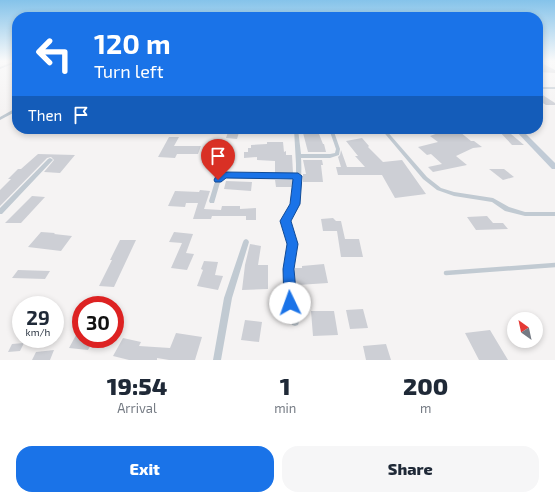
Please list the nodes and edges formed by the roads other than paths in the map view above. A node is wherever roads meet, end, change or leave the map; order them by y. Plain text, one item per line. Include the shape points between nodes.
1 (543, 88) edge
2 (555, 88) edge
3 (12, 112) edge
4 (0, 119) edge
5 (297, 134) edge
6 (333, 134) edge
7 (387, 134) edge
8 (522, 134) edge
9 (299, 156) junction
10 (50, 160) dead end
11 (555, 167) edge
12 (298, 176) junction
13 (212, 201) dead end
14 (0, 212) edge
15 (555, 214) edge
16 (246, 242) dead end
17 (555, 265) edge
18 (446, 273) dead end
19 (295, 322) dead end
20 (218, 360) edge

1 - 2 street
3 - 4 street
5 - 9 street
6 - 9 street via 338,149 337,154
7 - 15 street via 425,178 439,189 493,200 507,209 525,214
8 - 11 street
9 - 12 street
10 - 14 street
12 - 13 street via 222,176 219,178
12 - 19 street via 295,204 285,221 292,244 288,269 290,303
16 - 20 street via 228,298
17 - 18 lane

